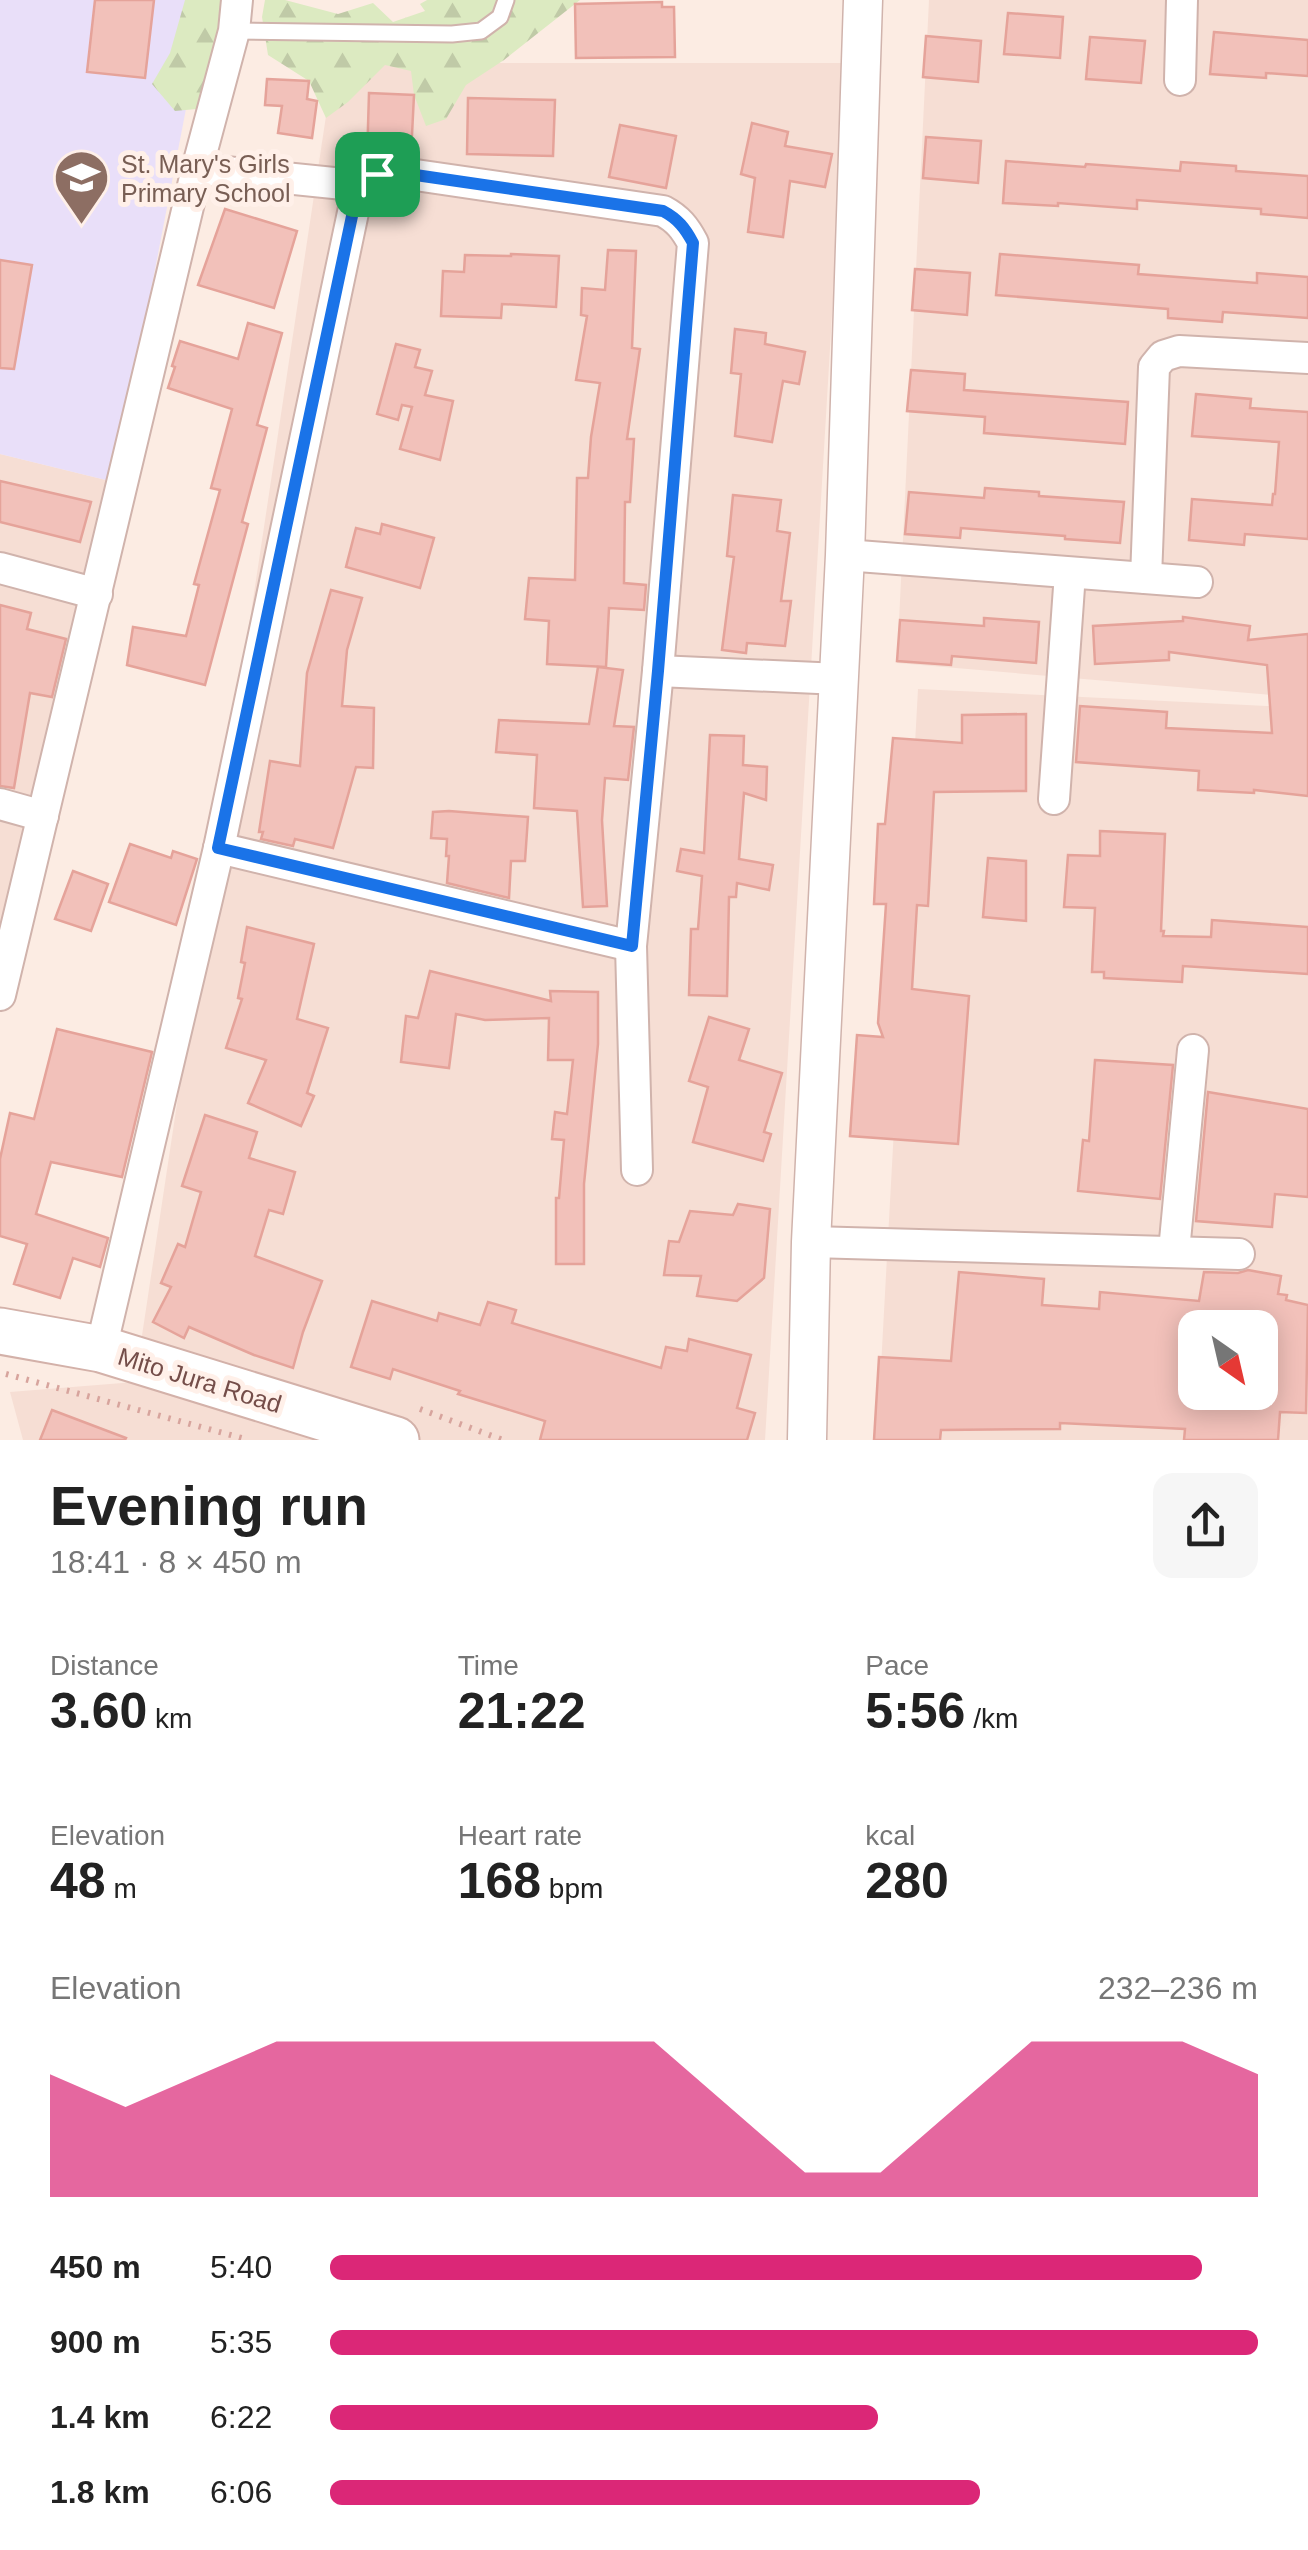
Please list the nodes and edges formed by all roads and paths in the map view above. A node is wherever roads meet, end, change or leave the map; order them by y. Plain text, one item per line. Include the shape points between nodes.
1 (237, 0) edge
2 (506, 0) edge
3 (864, 0) edge
4 (1182, 0) edge
5 (234, 31) junction
6 (1180, 80) dead end
7 (197, 169) junction
8 (363, 186) junction
9 (1308, 358) edge
10 (845, 555) junction
11 (0, 568) edge
12 (1070, 573) junction
13 (1146, 578) junction
14 (1196, 582) dead end
15 (97, 594) junction
16 (658, 671) junction
17 (840, 680) junction
18 (1054, 799) dead end
19 (0, 804) edge
20 (44, 816) junction
21 (218, 848) junction
22 (632, 946) junction
23 (0, 995) edge
24 (1193, 1050) dead end
25 (637, 1170) dead end
26 (811, 1242) junction
27 (1174, 1251) junction
28 (1239, 1254) dead end
29 (0, 1331) edge
30 (101, 1350) junction
31 (0, 1372) edge
32 (249, 1440) edge
33 (396, 1440) edge
34 (807, 1440) edge

1 - 5 street
2 - 5 lane via 500,18 480,31
3 - 10 street
4 - 6 street
5 - 7 street
7 - 8 street
7 - 15 street
8 - 16 street via 377,174 395,172 663,211 684,227 693,243
8 - 21 street
9 - 13 street via 1179,351 1154,367
10 - 12 street
10 - 17 street
11 - 15 street
12 - 13 street
12 - 18 street
13 - 14 street
15 - 20 street
16 - 17 street
16 - 22 street
17 - 26 street
19 - 20 street
20 - 23 street
21 - 22 street
21 - 30 street
22 - 25 street
24 - 27 street
26 - 27 street
26 - 34 street
27 - 28 street
29 - 30 main road, Mito Jura Road
30 - 33 main road, Mito Jura Road
31 - 32 path

